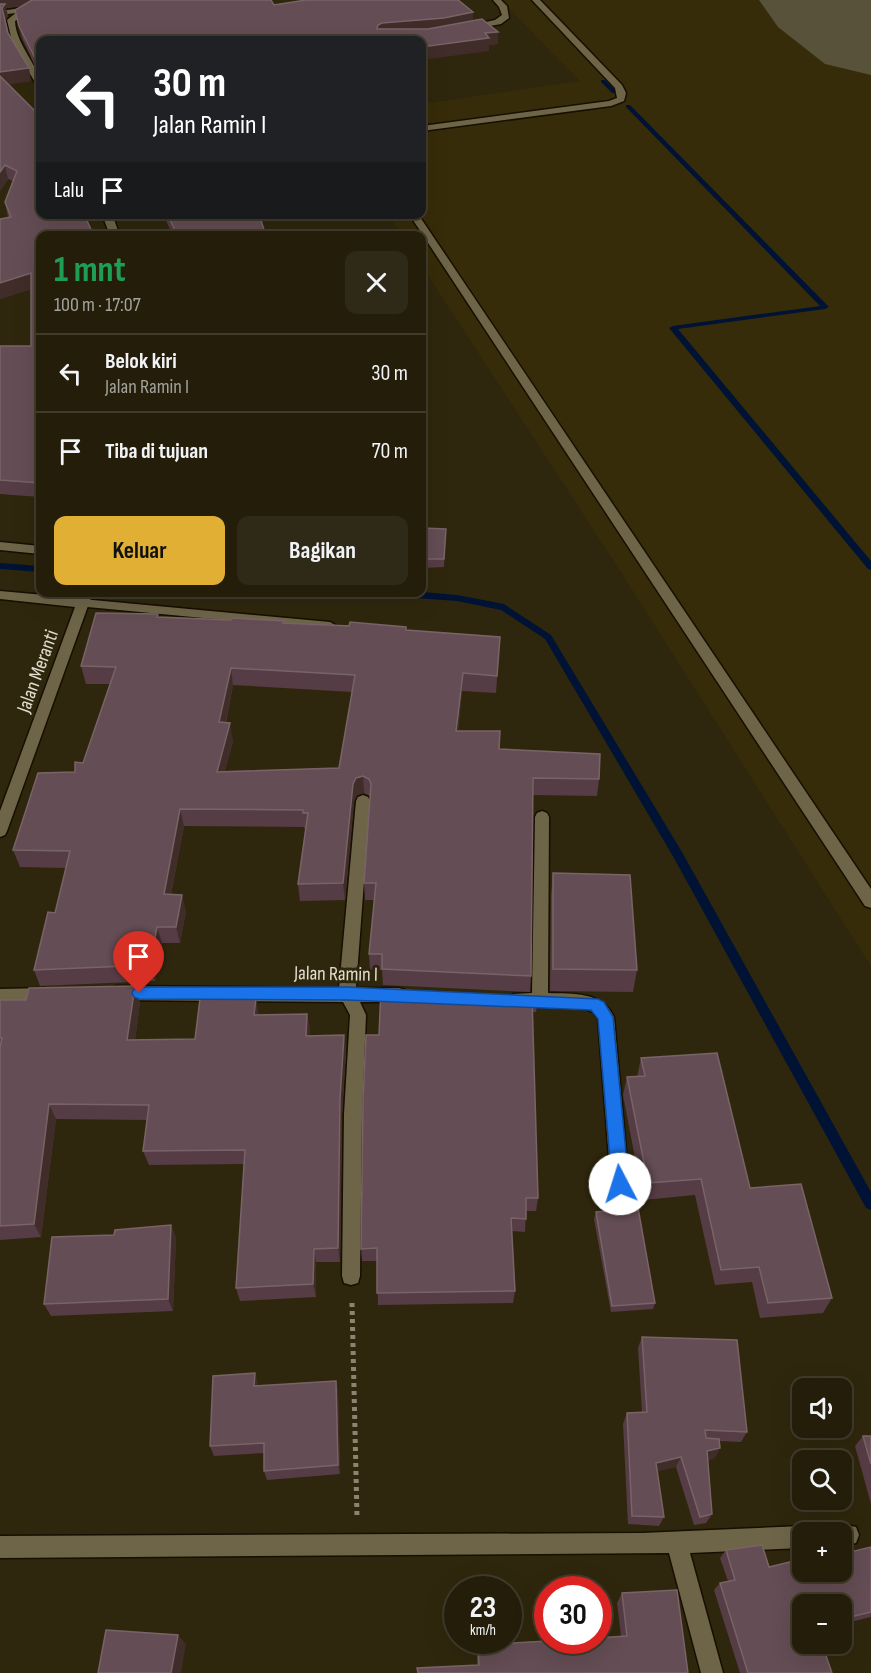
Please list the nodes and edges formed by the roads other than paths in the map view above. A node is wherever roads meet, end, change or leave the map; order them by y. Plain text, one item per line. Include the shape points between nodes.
1 (49, 0) edge
2 (497, 0) edge
3 (536, 0) edge
4 (62, 3) edge
5 (39, 7) junction
6 (29, 9) junction
7 (0, 13) edge
8 (459, 30) edge
9 (36, 76) edge
10 (426, 128) edge
11 (426, 234) edge
12 (0, 546) edge
13 (36, 550) edge
14 (0, 595) edge
15 (36, 596) edge
16 (56, 597) edge
17 (84, 598) edge
18 (341, 627) edge
19 (363, 801) dead end
20 (542, 817) dead end
21 (0, 831) edge
22 (871, 902) edge
23 (105, 993) edge
24 (347, 993) junction
25 (58, 995) edge
26 (0, 996) edge
27 (415, 996) edge
28 (506, 999) edge
29 (540, 1000) junction
30 (620, 1184) dead end
31 (351, 1276) road end
32 (792, 1537) edge
33 (677, 1543) junction
34 (0, 1547) edge
35 (712, 1673) edge

1 - 5 street
2 - 8 street via 506,12 502,19
3 - 10 street via 619,87 621,99
4 - 5 street
5 - 6 street
6 - 7 street
6 - 9 street via 16,14 10,27
11 - 22 street
12 - 13 street
14 - 15 street
16 - 17 street
17 - 18 street
17 - 21 street, Jalan Meranti
19 - 24 street
20 - 29 street
23 - 24 street, Jalan Ramin I
24 - 27 street, Jalan Ramin I
24 - 31 street via 358,1015
25 - 26 street
28 - 29 street
29 - 30 street via 593,1004 606,1017
32 - 33 street
33 - 34 street
33 - 35 street

